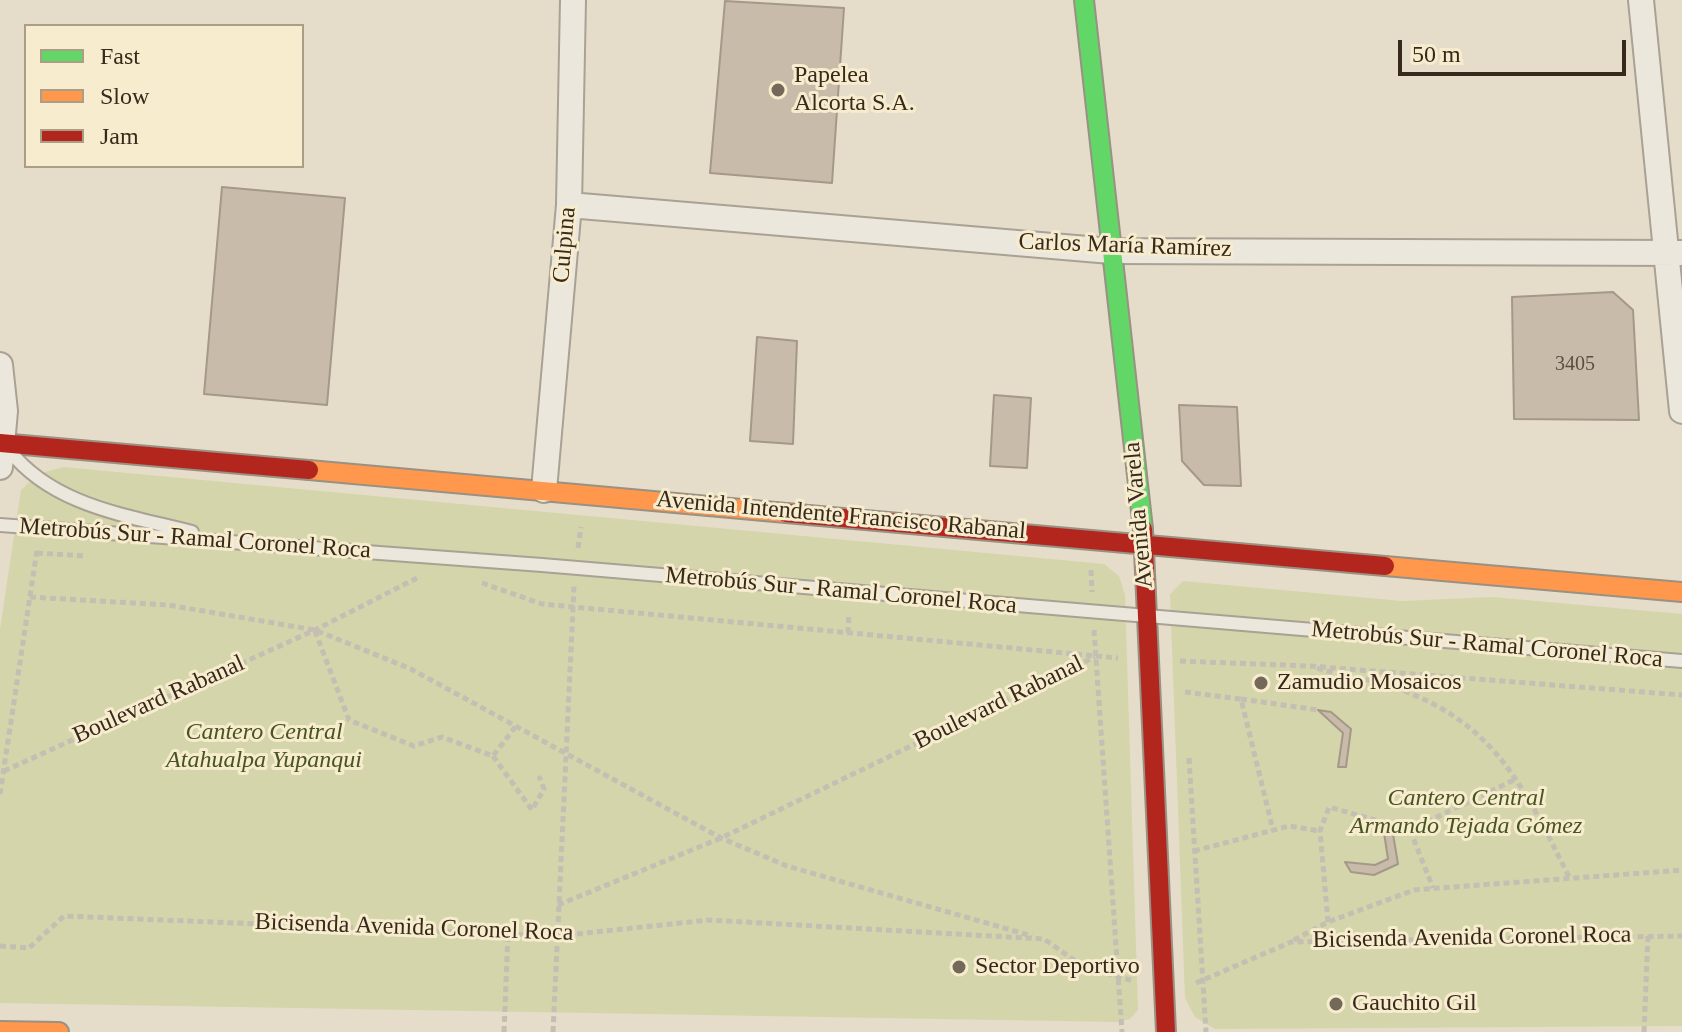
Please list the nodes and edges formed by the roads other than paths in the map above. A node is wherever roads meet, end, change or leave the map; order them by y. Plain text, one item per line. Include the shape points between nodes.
1 (573, 0) edge
2 (1084, 0) edge
3 (1641, 0) edge
4 (569, 205) junction
5 (1111, 251) junction
6 (1674, 253) edge
7 (0, 365) edge
8 (1682, 411) edge
9 (2, 443) edge
10 (0, 467) edge
11 (544, 490) junction
12 (0, 525) edge
13 (222, 539) junction
14 (1144, 542) junction
15 (1682, 592) edge
16 (1148, 617) junction
17 (1682, 661) edge
18 (0, 1031) edge
19 (59, 1032) edge
20 (1166, 1032) edge

1 - 4 street, Culpina
2 - 5 main road, Avenida Varela
3 - 6 street
4 - 5 street, Carlos María Ramírez
4 - 11 street, Culpina
5 - 6 street, Carlos María Ramírez
5 - 14 main road, Avenida Varela
6 - 8 street
7 - 9 street
9 - 10 street
9 - 11 main road, Avenida Intendente Francisco Rabanal
9 - 13 lane via 27,473 83,503
11 - 14 main road, Avenida Intendente Francisco Rabanal
12 - 13 lane, Metrobús Sur - Ramal Coronel Roca
13 - 16 lane, Metrobús Sur - Ramal Coronel Roca
14 - 15 main road, Avenida Intendente Francisco Rabanal
14 - 16 main road, Avenida Varela
16 - 17 lane, Metrobús Sur - Ramal Coronel Roca
16 - 20 main road, Avenida Varela
18 - 19 main road

